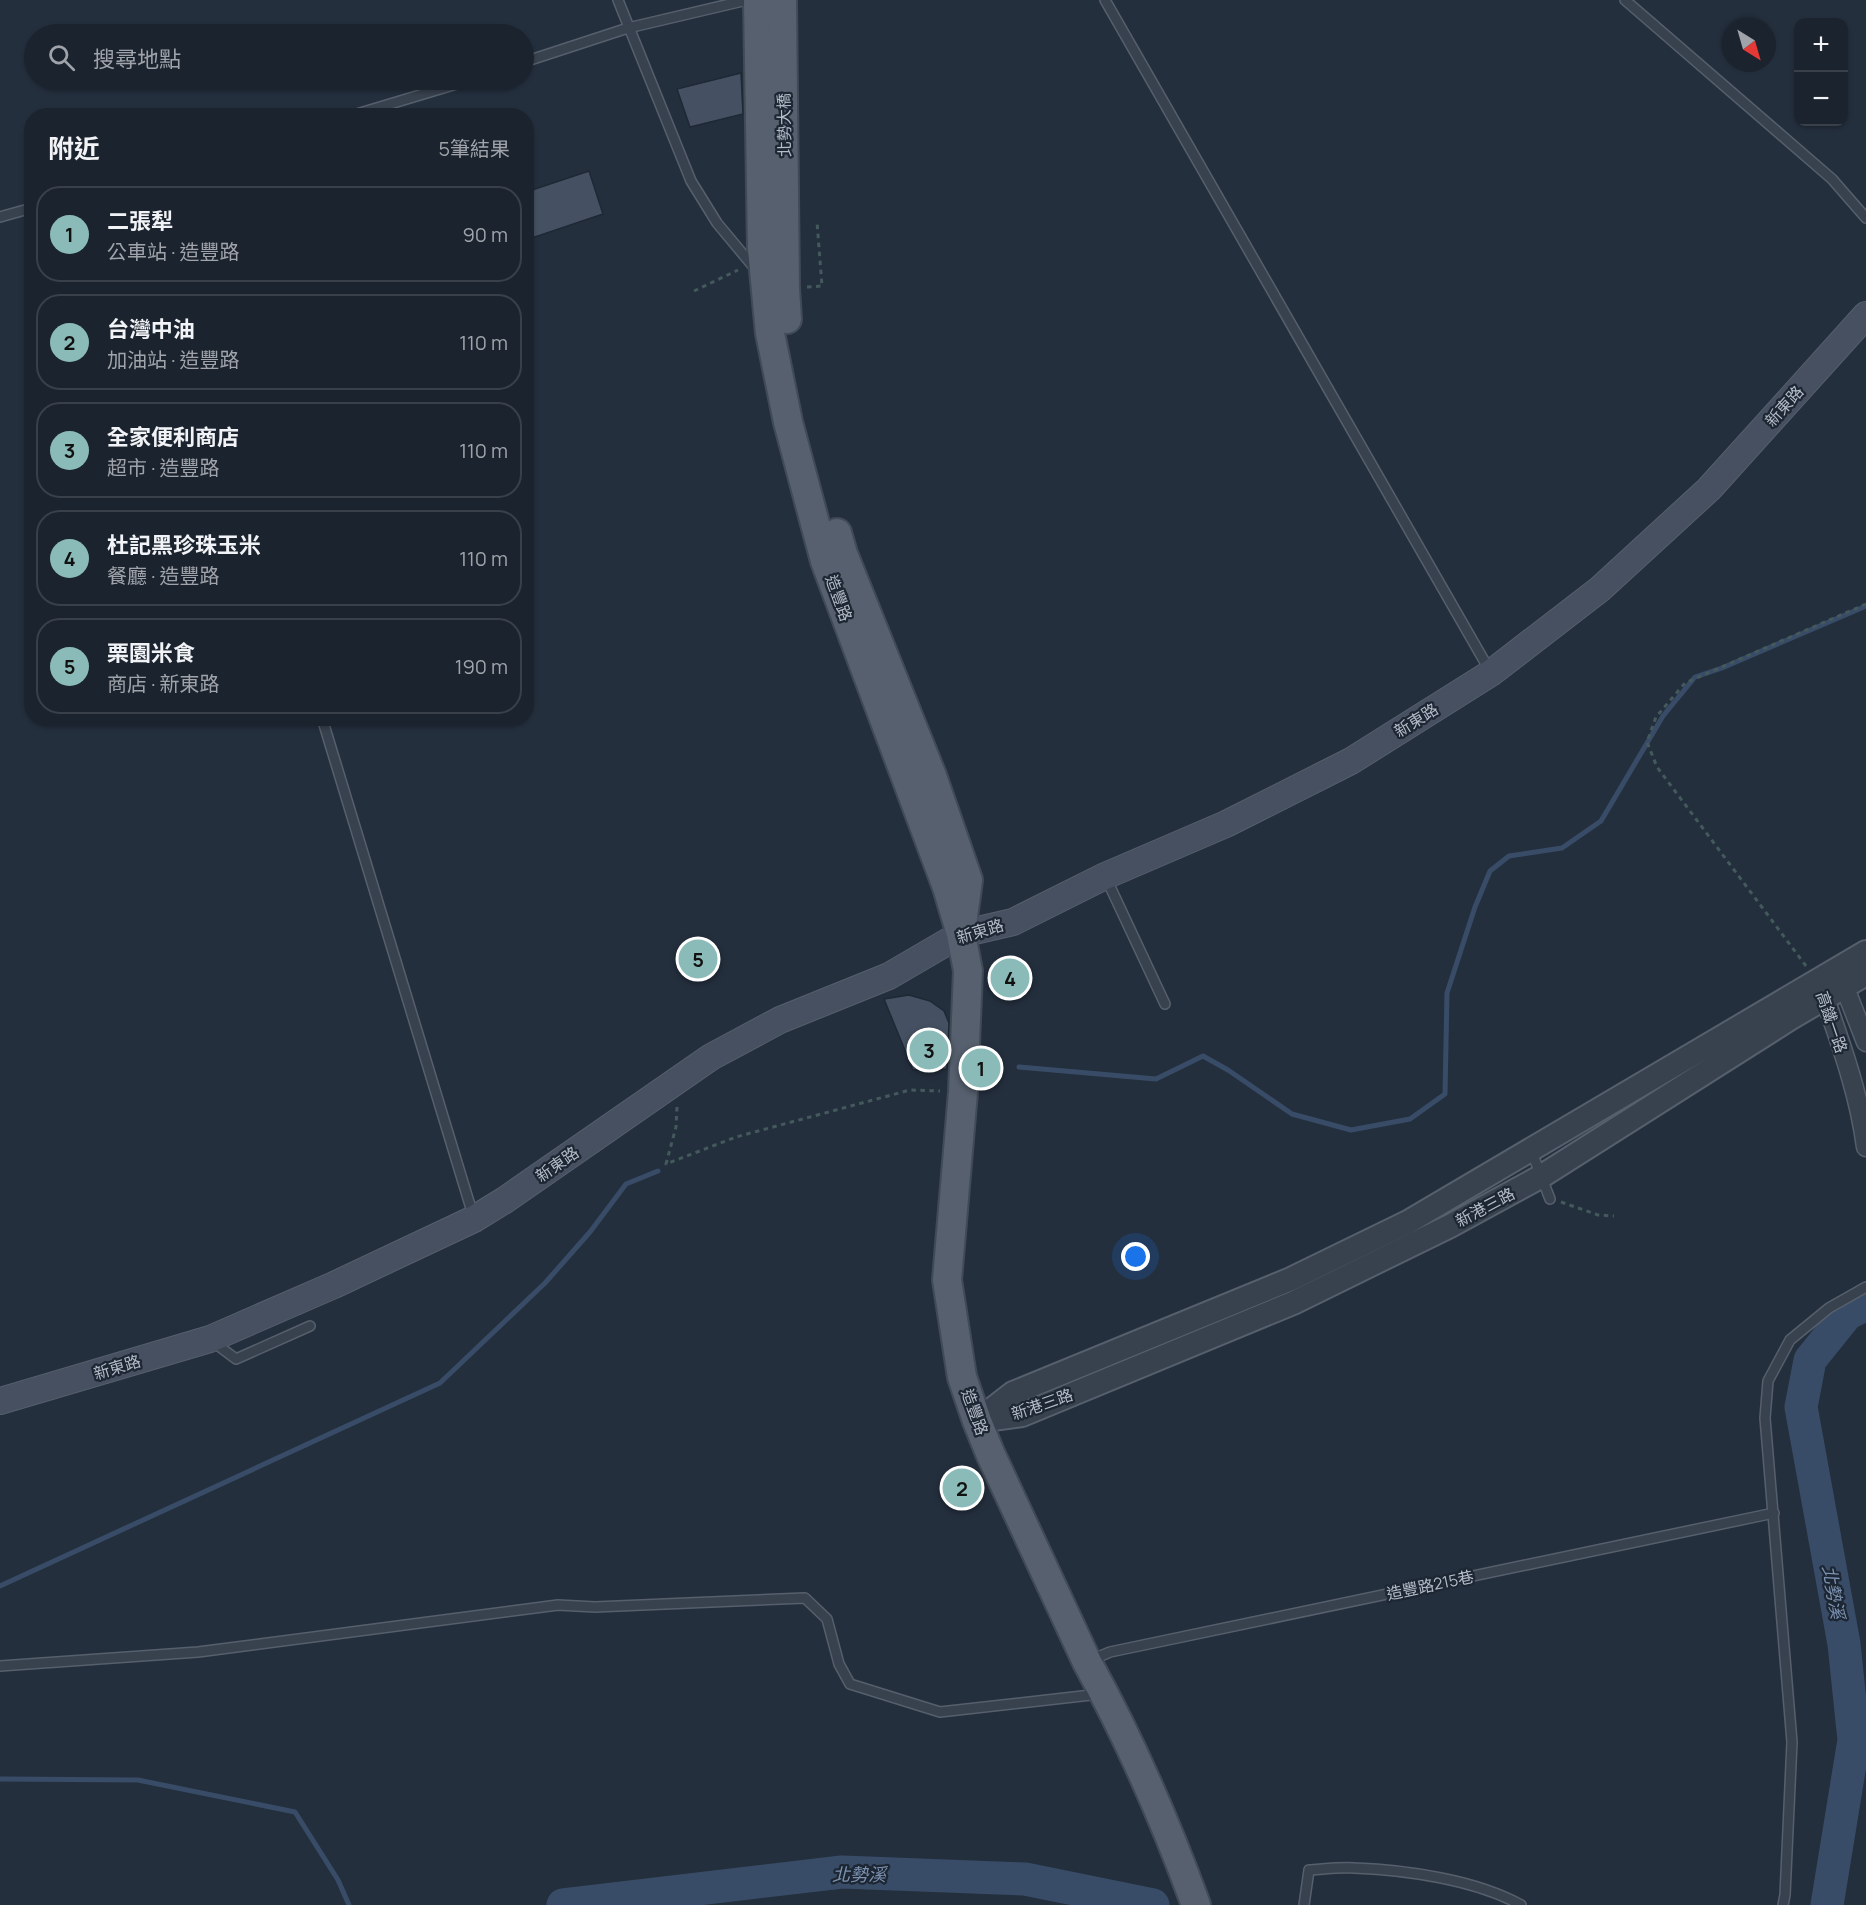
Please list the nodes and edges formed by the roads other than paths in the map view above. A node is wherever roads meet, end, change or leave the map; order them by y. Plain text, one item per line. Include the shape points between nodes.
1 (618, 0) edge
2 (747, 0) edge
3 (758, 0) edge
4 (782, 0) edge
5 (1105, 0) edge
6 (1625, 0) edge
7 (628, 28) junction
8 (534, 59) edge
9 (437, 90) edge
10 (377, 108) edge
11 (24, 210) edge
12 (0, 217) edge
13 (1866, 218) edge
14 (770, 266) junction
15 (1866, 315) edge
16 (1491, 673) junction
17 (324, 726) edge
18 (1105, 876) junction
19 (961, 934) junction
20 (1866, 952) edge
21 (1866, 974) edge
22 (1845, 988) junction
23 (1822, 990) junction
24 (1165, 1004) dead end
25 (1866, 1042) edge
26 (1866, 1147) edge
27 (1531, 1150) junction
28 (1542, 1176) junction
29 (1550, 1199) road end
30 (474, 1219) junction
31 (1864, 1288) edge
32 (309, 1326) dead end
33 (210, 1339) junction
34 (0, 1401) edge
35 (977, 1421) junction
36 (1774, 1513) junction
37 (1087, 1662) junction
38 (0, 1666) edge
39 (1105, 1694) junction
40 (1197, 1905) edge
41 (1304, 1905) edge
42 (1521, 1905) edge
43 (1782, 1905) edge

1 - 7 lane
2 - 7 lane
3 - 14 main road, 北勢大橋
4 - 14 main road, 北勢大橋
5 - 16 lane
6 - 13 lane via 1832,179
7 - 8 lane
7 - 14 lane via 691,181 717,223
9 - 10 lane
11 - 12 lane
14 - 19 main road, 造豐路 via 843,554 932,776 968,880
15 - 16 main road, 新東路 via 1709,489 1600,589
16 - 18 main road, 新東路 via 1351,761 1226,824
17 - 30 lane
18 - 19 main road, 新東路 via 1013,922
18 - 24 lane
19 - 30 main road, 新東路 via 889,976 780,1020 711,1057
19 - 35 main road, 造豐路 via 968,971 963,1092 947,1280 962,1377
20 - 23 street, 新港三路
21 - 22 street, 新港三路
22 - 23 street, 新港三路
22 - 25 street, 高鐵一路
23 - 26 street, 高鐵一路 via 1842,1046
23 - 27 street, 新港三路
23 - 28 street, 新港三路 via 1791,1018
27 - 28 lane
27 - 35 street, 新港三路 via 1408,1222 1291,1279 1014,1393
28 - 29 lane
28 - 35 street, 新港三路 via 1293,1303 1022,1415
30 - 33 main road, 新東路
31 - 36 lane via 1829,1308 1790,1340 1768,1381 1765,1418
32 - 33 lane via 236,1359
33 - 34 main road, 新東路
35 - 37 main road, 造豐路
36 - 37 lane, 造豐路215巷 via 1110,1652
36 - 43 lane via 1792,1742
37 - 39 main road, 造豐路
38 - 39 lane via 198,1652 558,1605 595,1607 805,1598 827,1619 839,1664 850,1684 940,1712
39 - 40 main road, 造豐路
41 - 42 lane via 1309,1870 1355,1868 1471,1884

